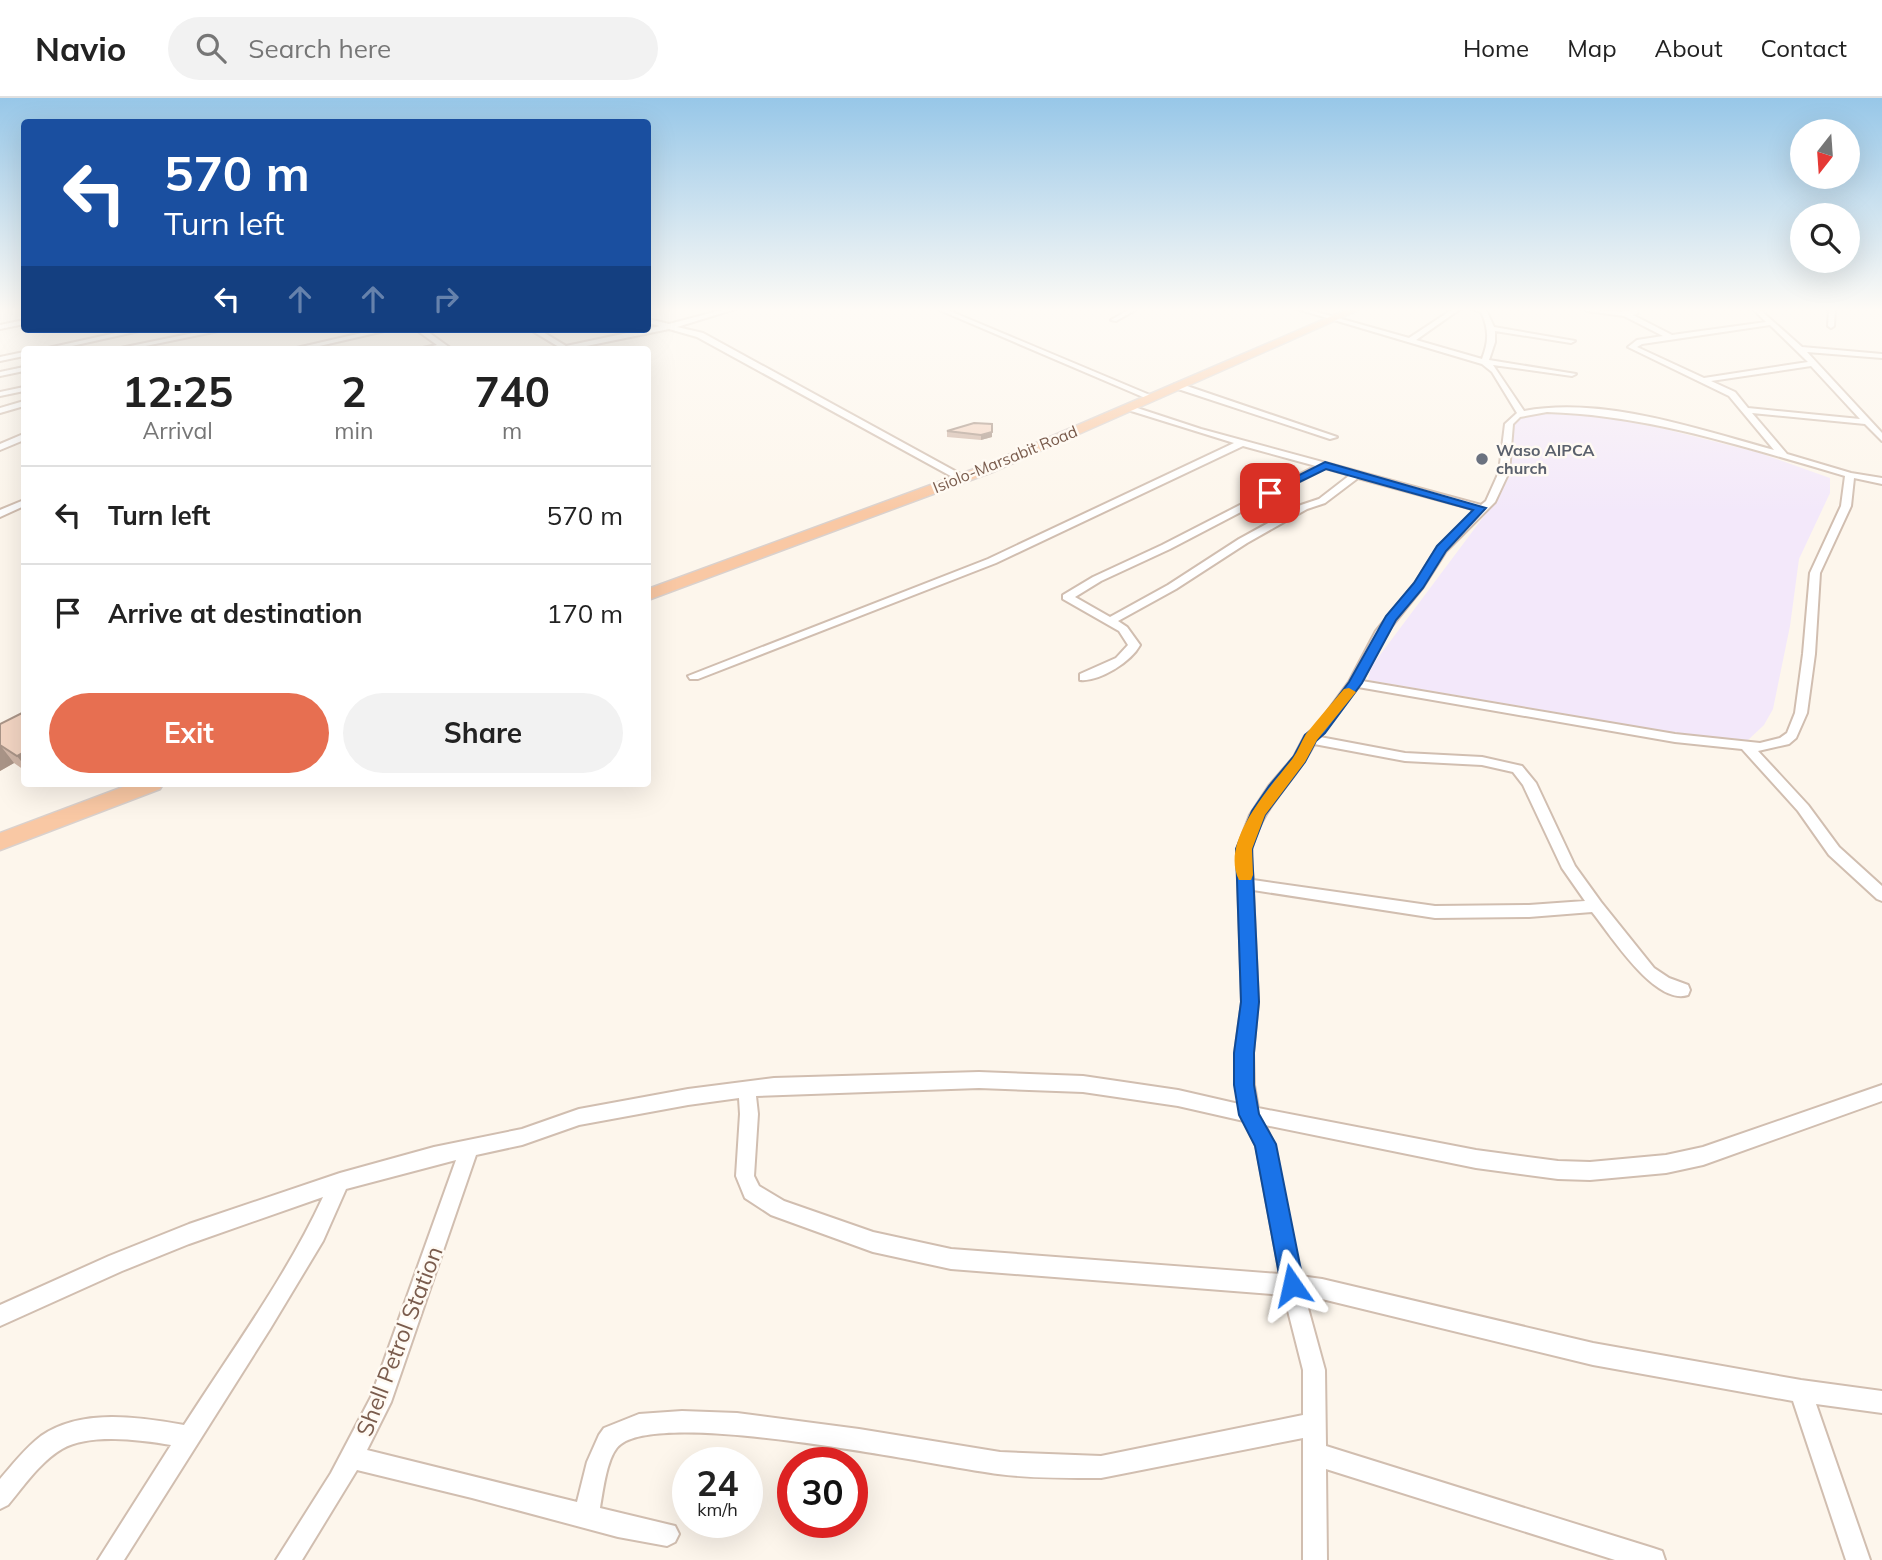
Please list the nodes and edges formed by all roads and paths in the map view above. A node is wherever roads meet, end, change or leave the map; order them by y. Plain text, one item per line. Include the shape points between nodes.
1 (777, 377) edge
2 (1103, 377) edge
3 (1198, 377) edge
4 (1499, 377) edge
5 (1697, 377) edge
6 (1721, 377) edge
7 (1826, 377) edge
8 (1703, 380) junction
9 (1178, 386) junction
10 (21, 390) edge
11 (0, 394) edge
12 (1153, 398) junction
13 (21, 404) edge
14 (1131, 408) junction
15 (1746, 410) junction
16 (0, 411) edge
17 (1521, 413) junction
18 (1867, 422) junction
19 (21, 438) edge
20 (1333, 438) dead end
21 (1882, 438) edge
22 (1242, 443) junction
23 (0, 447) edge
24 (1785, 457) junction
25 (1325, 465) junction
26 (1356, 475) junction
27 (1850, 475) junction
28 (961, 478) junction
29 (1882, 481) edge
30 (21, 504) edge
31 (1480, 508) junction
32 (0, 514) edge
33 (651, 594) edge
34 (1110, 621) junction
35 (694, 676) dead end
36 (1084, 677) dead end
37 (1355, 683) junction
38 (1310, 739) junction
39 (1747, 747) junction
40 (144, 787) edge
41 (0, 842) edge
42 (1246, 884) junction
43 (1882, 895) edge
44 (1596, 906) junction
45 (1682, 990) dead end
46 (747, 1089) junction
47 (1882, 1093) edge
48 (1250, 1115) junction
49 (469, 1149) junction
50 (340, 1182) junction
51 (1292, 1285) junction
52 (0, 1316) edge
53 (1801, 1391) junction
54 (1882, 1402) edge
55 (1316, 1423) junction
56 (191, 1437) junction
57 (1316, 1454) junction
58 (352, 1458) junction
59 (0, 1497) edge
60 (586, 1517) junction
61 (667, 1534) dead end
62 (110, 1560) edge
63 (288, 1560) edge
64 (1315, 1560) edge
65 (1653, 1560) edge
66 (1858, 1560) edge

1 - 28 street
2 - 12 street
3 - 9 highway, Isiolo-Marsabit Road
4 - 17 street
5 - 8 street
6 - 8 street
7 - 18 street
8 - 15 street via 1732,394
9 - 12 highway, Isiolo-Marsabit Road
9 - 20 street
10 - 11 street
12 - 14 highway, Isiolo-Marsabit Road
13 - 16 street
14 - 22 street
14 - 28 highway, Isiolo-Marsabit Road
15 - 18 street
15 - 24 street
17 - 24 street via 1548,410 1615,415
17 - 31 street via 1509,425 1501,480 1490,502
18 - 21 street
19 - 23 street
22 - 25 street
22 - 35 street via 992,561
24 - 27 street
25 - 26 street
25 - 34 street via 1067,597
26 - 31 street
26 - 34 street via 1322,501 1243,541
27 - 29 street
27 - 39 street via 1846,506 1815,573 1810,654 1799,723 1774,746
28 - 33 highway, Isiolo-Marsabit Road
30 - 32 street
31 - 37 street via 1441,549 1399,607
34 - 36 street via 1130,638 1134,648
37 - 38 street
37 - 39 street
38 - 42 street via 1258,815 1244,849
38 - 44 street via 1405,757 1482,761 1517,769 1529,783 1569,869
39 - 43 street via 1803,808 1833,851
40 - 41 highway
42 - 44 street via 1435,912
42 - 48 street via 1250,1002 1244,1085
44 - 45 street via 1648,972
46 - 48 street via 1029,1081 1131,1090
46 - 49 street via 579,1117
46 - 51 street via 748,1186 767,1203 831,1229 951,1259
47 - 48 street via 1703,1156 1590,1171 1476,1159
48 - 51 street via 1265,1144
49 - 50 street
49 - 58 street, Shell Petrol Station via 389,1378
50 - 52 street via 189,1234
50 - 56 street via 316,1234
51 - 53 street via 1346,1293 1593,1354
51 - 55 street via 1314,1370
53 - 54 street
53 - 66 street
55 - 57 street
55 - 60 street via 1101,1467 1001,1463 800,1429 700,1423 644,1426 610,1438
56 - 59 street via 114,1430 61,1437
56 - 62 street
57 - 64 street
57 - 65 street
58 - 60 street
58 - 63 street, Shell Petrol Station
60 - 61 street

